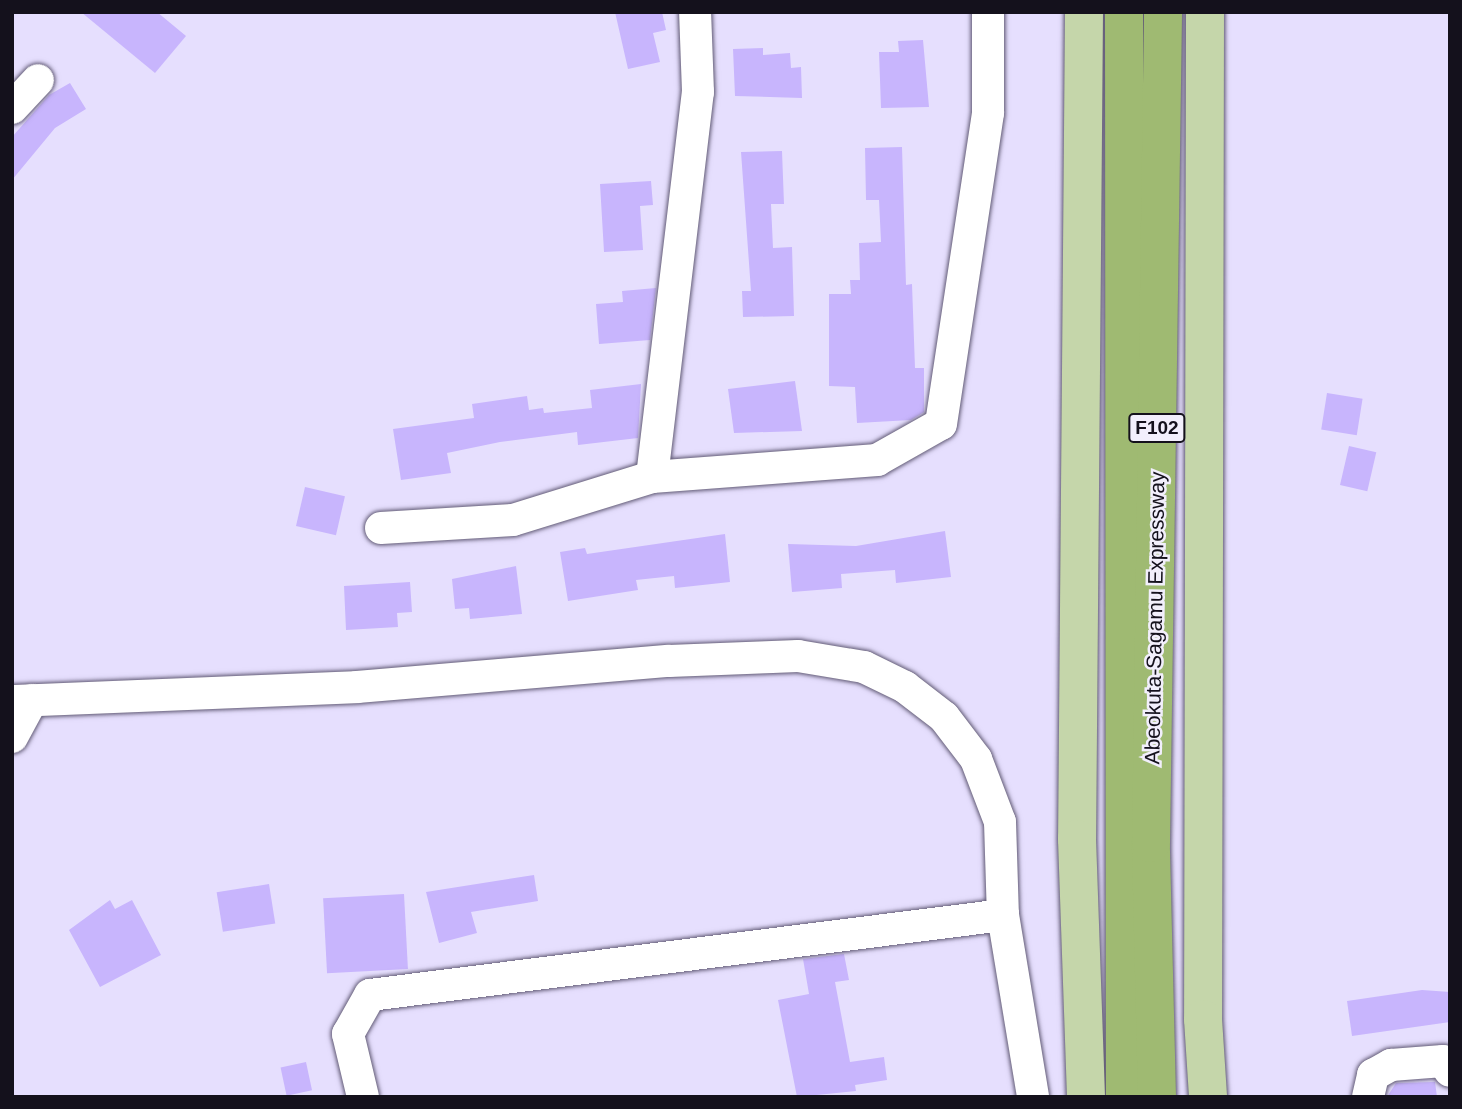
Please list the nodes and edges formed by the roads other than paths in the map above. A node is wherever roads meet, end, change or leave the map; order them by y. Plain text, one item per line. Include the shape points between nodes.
1 (695, 12) edge
2 (988, 12) edge
3 (1084, 12) edge
4 (1124, 12) edge
5 (1163, 12) edge
6 (1205, 12) edge
7 (38, 80) dead end
8 (12, 108) edge
9 (652, 477) junction
10 (382, 528) dead end
11 (22, 700) edge
12 (12, 737) edge
13 (1136, 842) junction
14 (1003, 915) junction
15 (1450, 1071) edge
16 (363, 1097) edge
17 (1033, 1097) edge
18 (1086, 1097) edge
19 (1125, 1097) edge
20 (1157, 1097) edge
21 (1208, 1097) edge
22 (1367, 1097) edge

1 - 9 street via 698,92
2 - 9 street via 988,113 941,424 877,460
3 - 18 main road via 1077,839
4 - 13 highway, Abeokuta-Sagamu Expressway / F102
5 - 13 highway, Abeokuta-Sagamu Expressway / F102
6 - 21 main road via 1203,1019
7 - 8 street
9 - 10 street via 513,520
11 - 12 street
11 - 14 street via 357,687 721,659 798,656 864,667 905,687 944,717 976,759 1000,822
13 - 19 highway, Abeokuta-Sagamu Expressway / F102
13 - 20 highway, Abeokuta-Sagamu Expressway / F102
14 - 16 street via 370,996 348,1034
14 - 17 street
15 - 22 street via 1443,1061 1391,1065 1373,1076

